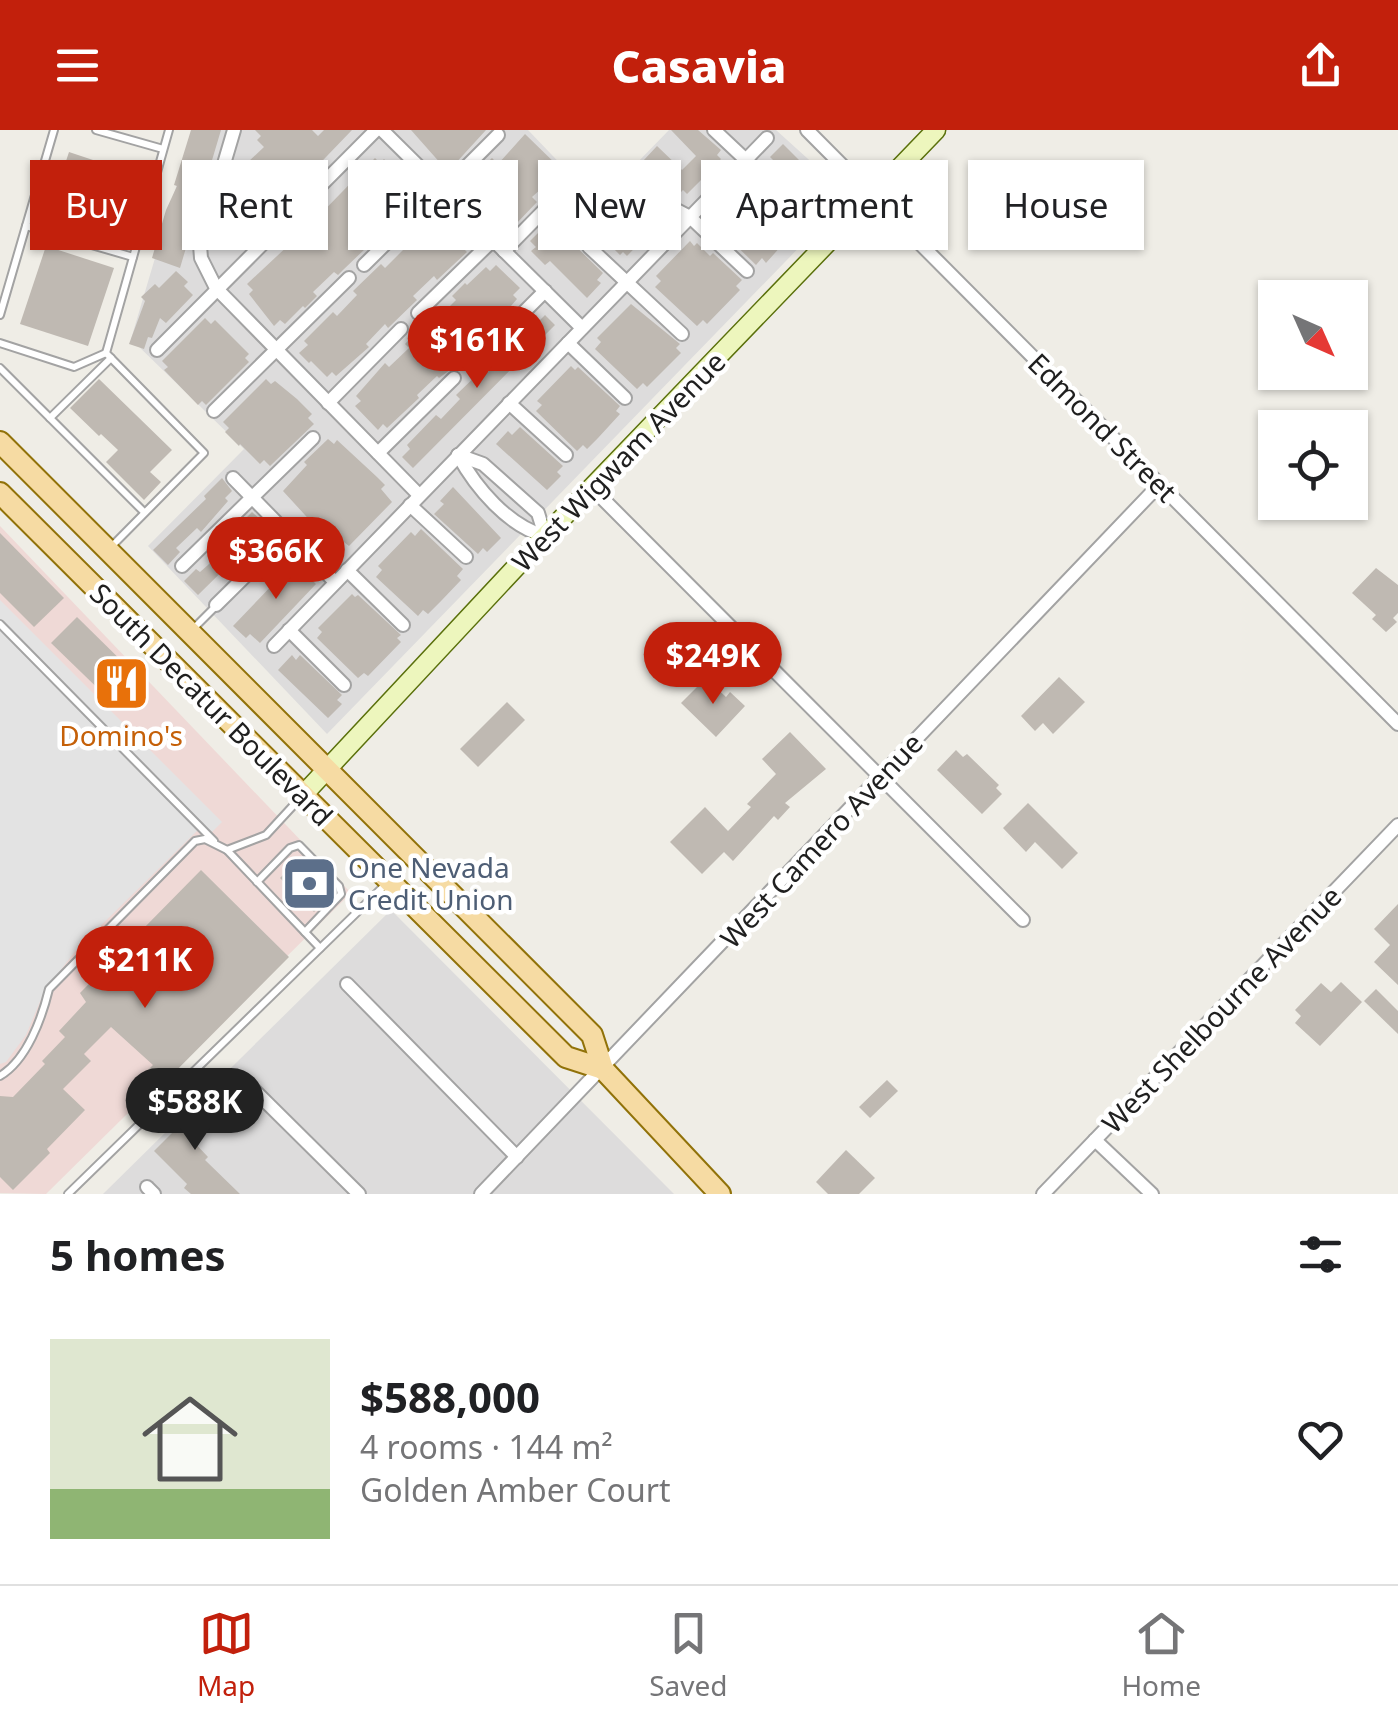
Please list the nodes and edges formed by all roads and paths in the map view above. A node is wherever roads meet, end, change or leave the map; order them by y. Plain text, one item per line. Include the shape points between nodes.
1 (54, 130) edge
2 (96, 130) edge
3 (169, 130) edge
4 (234, 130) edge
5 (379, 130) edge
6 (714, 130) edge
7 (807, 130) edge
8 (936, 130) edge
9 (498, 134) dead end
10 (768, 138) dead end
11 (164, 149) junction
12 (45, 160) edge
13 (161, 160) edge
14 (411, 160) edge
15 (472, 160) edge
16 (746, 160) joint
17 (837, 160) edge
18 (907, 160) edge
19 (701, 206) edge
20 (30, 211) edge
21 (681, 212) edge
22 (538, 216) edge
23 (690, 217) junction
24 (26, 226) junction
25 (518, 236) edge
26 (135, 250) edge
27 (379, 250) edge
28 (483, 250) edge
29 (504, 250) edge
30 (592, 250) edge
31 (821, 250) edge
32 (927, 250) edge
33 (133, 256) junction
34 (364, 265) dead end
35 (747, 271) dead end
36 (349, 278) dead end
37 (628, 281) junction
38 (216, 288) junction
39 (545, 291) junction
40 (418, 314) dead end
41 (0, 315) edge
42 (582, 328) junction
43 (402, 330) dead end
44 (682, 334) dead end
45 (0, 343) edge
46 (568, 343) junction
47 (157, 350) dead end
48 (276, 350) junction
49 (108, 355) junction
50 (472, 363) dead end
51 (0, 368) edge
52 (454, 378) dead end
53 (625, 398) dead end
54 (509, 402) junction
55 (328, 403) junction
56 (214, 411) dead end
57 (50, 418) junction
58 (312, 438) dead end
59 (0, 442) edge
60 (378, 453) junction
61 (458, 455) junction
62 (566, 455) dead end
63 (498, 476) junction
64 (232, 478) dead end
65 (1160, 484) junction
66 (592, 488) junction
67 (484, 492) junction
68 (0, 493) edge
69 (252, 498) junction
70 (415, 500) junction
71 (145, 513) junction
72 (288, 534) junction
73 (544, 536) junction
74 (106, 551) junction
75 (466, 557) dead end
76 (182, 566) dead end
77 (347, 570) junction
78 (334, 582) junction
79 (216, 605) joint
80 (0, 624) edge
81 (403, 624) dead end
82 (288, 630) junction
83 (190, 632) junction
84 (274, 646) dead end
85 (344, 684) dead end
86 (1398, 724) edge
87 (327, 769) junction
88 (880, 777) junction
89 (302, 795) junction
90 (1398, 825) edge
91 (218, 846) junction
92 (227, 850) junction
93 (389, 881) junction
94 (257, 882) junction
95 (1023, 920) dead end
96 (305, 932) junction
97 (320, 948) junction
98 (347, 984) dead end
99 (603, 1069) junction
100 (0, 1076) edge
101 (248, 1084) dead end
102 (1095, 1140) junction
103 (517, 1157) junction
104 (68, 1194) edge
105 (360, 1194) edge
106 (481, 1194) edge
107 (720, 1194) edge
108 (1044, 1194) edge
109 (1152, 1194) edge

1 - 12 lane
2 - 11 lane
3 - 11 lane
4 - 38 street via 200,245
5 - 14 street
5 - 38 street
6 - 16 street
7 - 17 street, Edmond Street
8 - 18 street, West Wigwam Avenue
9 - 15 street
10 - 16 street
11 - 13 lane
19 - 23 street
20 - 24 lane
21 - 23 street
22 - 25 street
23 - 35 street
23 - 37 street
24 - 33 lane
24 - 41 lane
26 - 33 lane
27 - 34 street
28 - 40 street
29 - 39 street
30 - 37 street
31 - 66 street, West Wigwam Avenue
32 - 65 street, Edmond Street
33 - 49 lane
36 - 48 street
37 - 42 street
37 - 44 street
38 - 47 street
38 - 48 street
39 - 42 street
39 - 50 street
42 - 46 street
43 - 55 street
45 - 49 lane via 74,366
46 - 53 street
46 - 54 street
48 - 55 street
48 - 56 street
49 - 57 lane
49 - 71 lane via 204,453
51 - 57 lane
52 - 60 street
54 - 61 street
54 - 62 street
55 - 60 street
57 - 71 lane
58 - 69 street
59 - 74 main road, South Decatur Boulevard
60 - 70 street
61 - 63 street
61 - 67 street
61 - 70 street
63 - 67 lane
63 - 73 street via 538,512
64 - 69 street
65 - 86 street, Edmond Street
65 - 88 street, West Camero Avenue
66 - 73 street, West Wigwam Avenue
66 - 88 street
67 - 73 street via 523,530
68 - 89 main road, South Decatur Boulevard
69 - 72 street
69 - 76 street
70 - 75 street
70 - 77 street
71 - 74 lane
72 - 78 street
72 - 79 street
73 - 87 street, West Wigwam Avenue
74 - 83 main road, South Decatur Boulevard
77 - 78 street
77 - 81 street
78 - 82 street
79 - 83 lane
80 - 91 lane
82 - 84 street
82 - 85 street
83 - 87 main road, South Decatur Boulevard
87 - 89 street, West Wigwam Avenue
87 - 99 main road, South Decatur Boulevard via 592,1034
88 - 95 street
88 - 99 street, West Camero Avenue
89 - 92 lane via 266,835
89 - 93 main road, South Decatur Boulevard
90 - 102 street, West Shelbourne Avenue
91 - 92 lane
91 - 100 lane via 195,841 49,988 18,1061
92 - 94 lane
93 - 97 lane
93 - 99 main road, South Decatur Boulevard via 566,1057
94 - 96 lane
94 - 96 lane via 299,845 339,886 341,894
96 - 97 lane
97 - 104 lane
98 - 103 street
99 - 103 street, West Camero Avenue
99 - 107 main road, South Decatur Boulevard
101 - 105 street
102 - 108 street, West Shelbourne Avenue
102 - 109 street
103 - 106 street, West Camero Avenue

